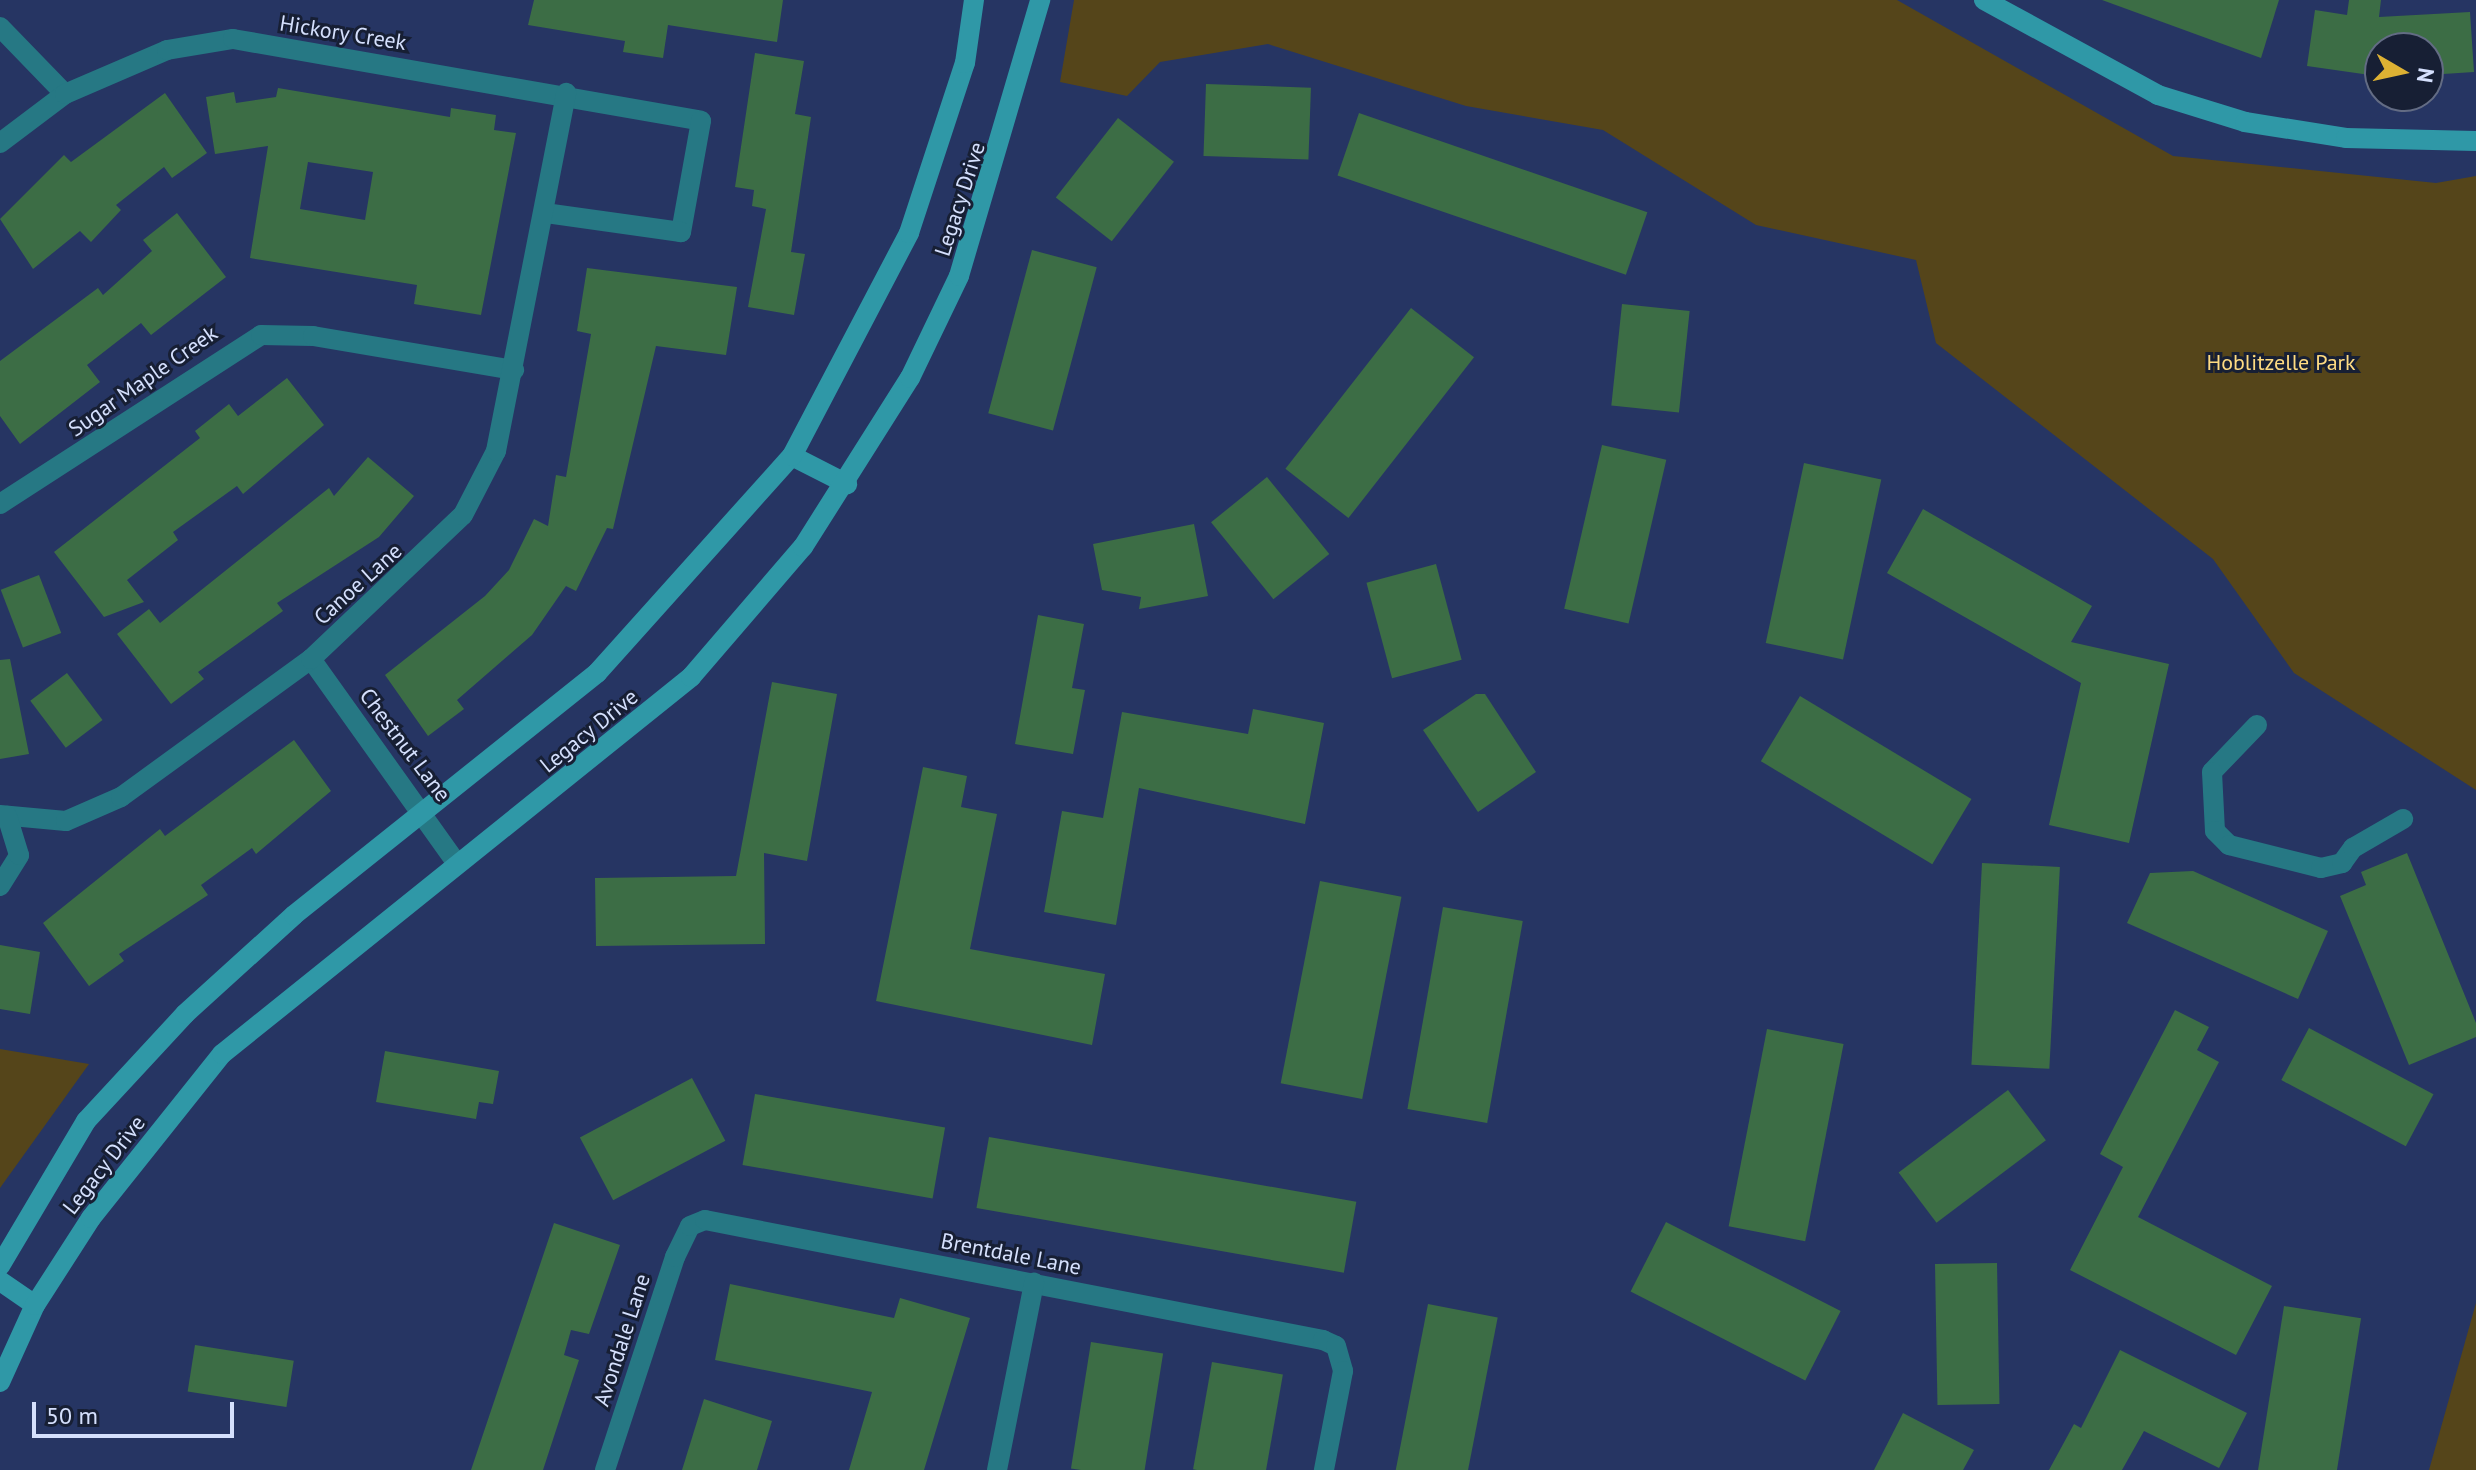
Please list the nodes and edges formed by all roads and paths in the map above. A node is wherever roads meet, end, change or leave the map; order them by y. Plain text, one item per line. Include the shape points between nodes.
1 (974, 0) edge
2 (1040, 0) edge
3 (1984, 0) edge
4 (0, 27) edge
5 (566, 93) junction
6 (65, 94) junction
7 (2476, 141) edge
8 (0, 143) edge
9 (546, 213) junction
10 (514, 370) junction
11 (792, 456) junction
12 (847, 484) junction
13 (0, 504) edge
14 (311, 659) junction
15 (2257, 725) dead end
16 (424, 808) junction
17 (3, 816) edge
18 (2403, 819) dead end
19 (456, 862) junction
20 (0, 886) edge
21 (690, 1226) joint
22 (0, 1266) edge
23 (0, 1281) edge
24 (1034, 1283) junction
25 (35, 1305) junction
26 (0, 1382) edge
27 (605, 1470) edge
28 (997, 1470) edge
29 (1324, 1470) edge

1 - 11 main road, Legacy Drive via 965,63 909,233
2 - 12 main road, Legacy Drive via 959,276 910,378
3 - 7 main road via 2158,95 2245,122 2346,138
4 - 6 street
5 - 6 street, Hickory Creek via 233,39 167,50
5 - 9 street, Canoe Lane
5 - 9 street, Hickory Creek via 701,121 681,232
6 - 8 street, Hickory Creek
9 - 10 street, Canoe Lane
10 - 13 street, Sugar Maple Creek via 313,336 261,335
10 - 14 street, Canoe Lane via 496,451 463,515
11 - 12 main road
11 - 16 main road, Legacy Drive via 597,673
12 - 19 main road, Legacy Drive via 803,547 691,677
14 - 16 street, Chestnut Lane
14 - 17 street, Canoe Lane via 121,797 66,821
15 - 18 street via 2212,772 2215,831 2229,845 2321,868 2342,863 2353,848
16 - 19 street, Chestnut Lane
16 - 22 main road, Legacy Drive via 165,1035 86,1121
17 - 20 street, Canoe Lane via 19,855
19 - 25 main road, Legacy Drive via 222,1054 91,1218
21 - 24 street, Brentdale Lane via 705,1220
21 - 27 street, Avondale Lane
23 - 25 main road
24 - 28 street
24 - 29 street, Brentdale Lane via 1336,1346 1343,1371
25 - 26 main road, Legacy Drive

